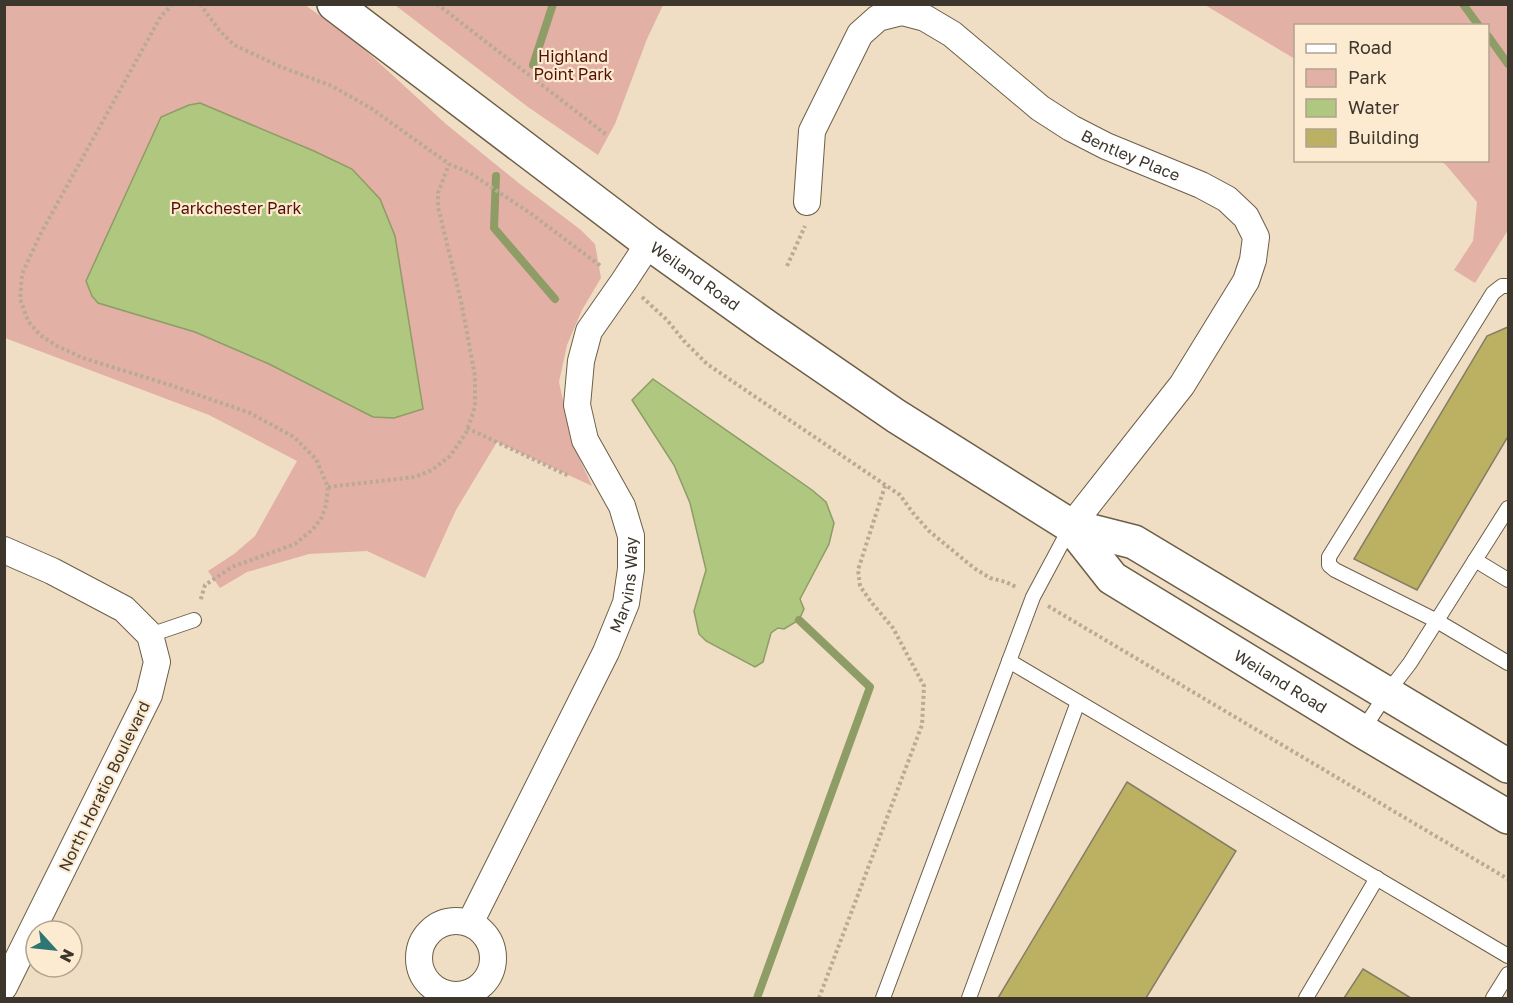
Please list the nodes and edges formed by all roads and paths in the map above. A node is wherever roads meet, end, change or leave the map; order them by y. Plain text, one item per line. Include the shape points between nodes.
1 (173, 4) edge
2 (200, 4) edge
3 (334, 4) edge
4 (437, 4) edge
5 (608, 136) dead end
6 (449, 164) junction
7 (807, 202) joint
8 (649, 243) junction
9 (787, 266) dead end
10 (624, 281) junction
11 (1509, 286) edge
12 (467, 428) junction
13 (569, 476) dead end
14 (885, 486) junction
15 (328, 487) junction
16 (1509, 508) edge
17 (1071, 526) junction
18 (4, 550) edge
19 (1475, 560) junction
20 (1509, 580) edge
21 (1033, 597) junction
22 (194, 620) joint
23 (1437, 621) junction
24 (150, 635) junction
25 (1009, 661) junction
26 (1509, 663) edge
27 (1387, 693) junction
28 (1078, 702) junction
29 (1362, 731) junction
30 (1509, 766) edge
31 (1509, 818) edge
32 (1377, 878) junction
33 (1509, 879) edge
34 (470, 923) dead end
35 (1509, 956) edge
36 (8, 974) edge
37 (1509, 974) edge
38 (819, 999) edge
39 (883, 999) edge
40 (969, 999) edge
41 (1306, 999) edge
42 (1493, 999) edge

1 - 15 path via 161,16 41,233 22,274 20,299 28,321 57,346 250,413 294,436 316,459
2 - 6 path via 234,45 332,86 381,115
3 - 8 main road, Weiland Road
4 - 5 path
6 - 10 path via 470,173 530,213
6 - 12 path via 438,194 438,207 475,376 475,407
7 - 9 path via 808,218
7 - 17 street, Bentley Place via 812,131 860,34 878,18 902,12 926,18 952,34 1040,108 1071,128 1201,185 1227,199 1246,217 1256,237 1246,280 1182,385
8 - 10 street, Marvins Way
8 - 17 main road, Weiland Road via 896,416
10 - 14 path via 707,364
10 - 34 street, Marvins Way via 589,331 581,361 577,405 585,440 622,506 631,536 632,569 626,603 606,652
11 - 23 lane via 1493,293 1329,557 1329,565 1335,570
12 - 13 path
12 - 15 path via 450,456 432,470 415,477
14 - 21 path via 900,495 929,531 974,568
14 - 38 path via 858,570 860,586 893,628 924,686 922,725
15 - 22 path via 322,517 313,529 295,543 232,567 205,585
16 - 19 lane
17 - 21 lane
17 - 27 main road, Weiland Road via 1134,542
17 - 29 main road, Weiland Road via 1112,578
18 - 24 street via 124,609
19 - 20 lane
19 - 23 lane
21 - 25 lane
21 - 33 path
22 - 24 lane
23 - 26 lane
23 - 27 lane
24 - 36 street, North Horatio Boulevard via 157,663 149,695
25 - 28 lane
25 - 39 lane
27 - 29 lane
27 - 30 main road, Weiland Road
28 - 32 lane
28 - 40 lane
29 - 31 main road, Weiland Road
32 - 35 lane
32 - 41 lane
37 - 42 lane

